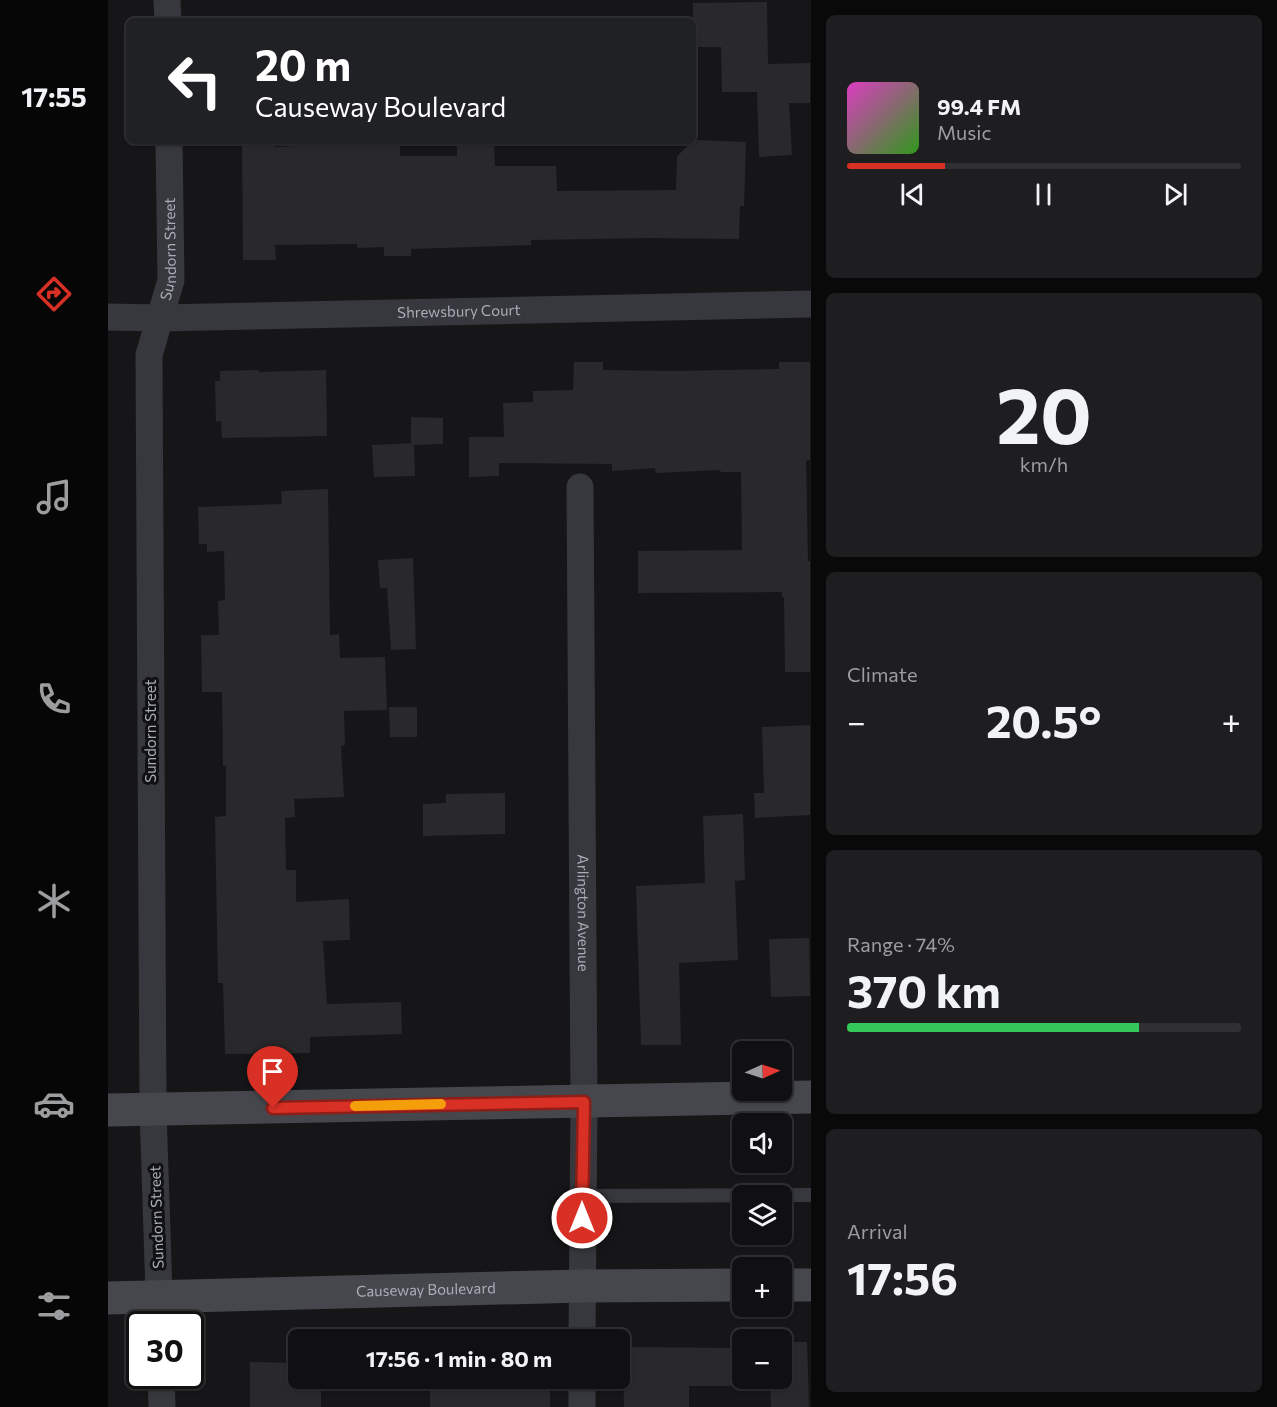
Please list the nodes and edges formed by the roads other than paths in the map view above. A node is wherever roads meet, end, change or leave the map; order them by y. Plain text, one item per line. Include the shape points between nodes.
1 (167, 0) edge
2 (168, 18) edge
3 (169, 144) edge
4 (810, 304) edge
5 (108, 317) edge
6 (160, 318) junction
7 (580, 487) dead end
8 (810, 1097) edge
9 (584, 1102) junction
10 (108, 1110) edge
11 (153, 1110) junction
12 (810, 1195) edge
13 (582, 1196) junction
14 (792, 1285) edge
15 (810, 1285) edge
16 (582, 1286) junction
17 (732, 1286) edge
18 (108, 1298) edge
19 (160, 1311) edge
20 (582, 1329) edge
21 (161, 1389) edge
22 (582, 1389) edge
23 (162, 1407) edge
24 (582, 1407) edge

1 - 2 street
3 - 6 street, Sundorn Street via 171,280
4 - 6 street, Shrewsbury Court
5 - 6 street, Shrewsbury Court
6 - 11 street, Sundorn Street via 149,355
7 - 9 street, Arlington Avenue
8 - 9 main road
9 - 11 main road
9 - 13 street, Arlington Avenue
10 - 11 main road
11 - 19 street, Sundorn Street
12 - 13 lane
13 - 16 street, Arlington Avenue
14 - 15 main road
16 - 17 main road, Causeway Boulevard
16 - 19 main road, Causeway Boulevard
16 - 20 street, Arlington Avenue
18 - 19 main road, Causeway Boulevard
21 - 23 street
22 - 24 street

